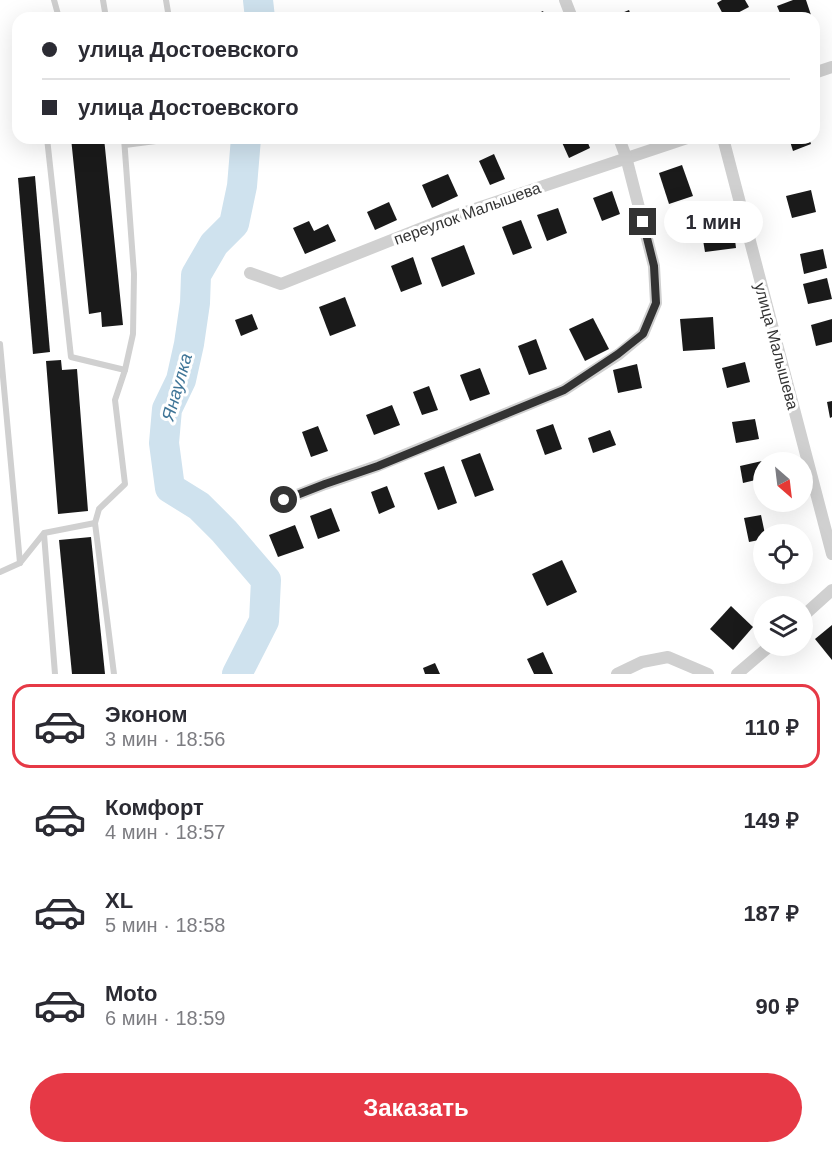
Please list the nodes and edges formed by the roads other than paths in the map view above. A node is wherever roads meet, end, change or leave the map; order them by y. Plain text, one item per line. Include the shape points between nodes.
1 (47, 144) edge
2 (125, 144) edge
3 (621, 144) edge
4 (668, 144) edge
5 (725, 144) edge
6 (626, 157) junction
7 (250, 273) dead end
8 (0, 344) edge
9 (125, 370) junction
10 (284, 500) dead end
11 (95, 523) junction
12 (44, 533) junction
13 (832, 554) edge
14 (20, 563) junction
15 (0, 573) edge
16 (832, 591) edge
17 (813, 607) edge
18 (758, 656) edge
19 (54, 674) edge
20 (114, 674) edge
21 (617, 674) edge
22 (708, 674) edge
23 (737, 674) edge

1 - 9 lane via 71,357
2 - 9 lane via 134,274 133,334
3 - 6 street
4 - 6 street, переулок Малышева
5 - 13 street, улица Малышева
6 - 7 street, переулок Малышева via 442,220 281,284
6 - 10 street via 654,266 656,303 643,334 564,390
8 - 14 lane
9 - 11 lane via 115,400 125,484 99,509
11 - 12 lane
11 - 20 lane
12 - 14 lane
12 - 19 lane
14 - 15 lane
16 - 17 street
18 - 23 street
21 - 22 street via 642,662 668,657

